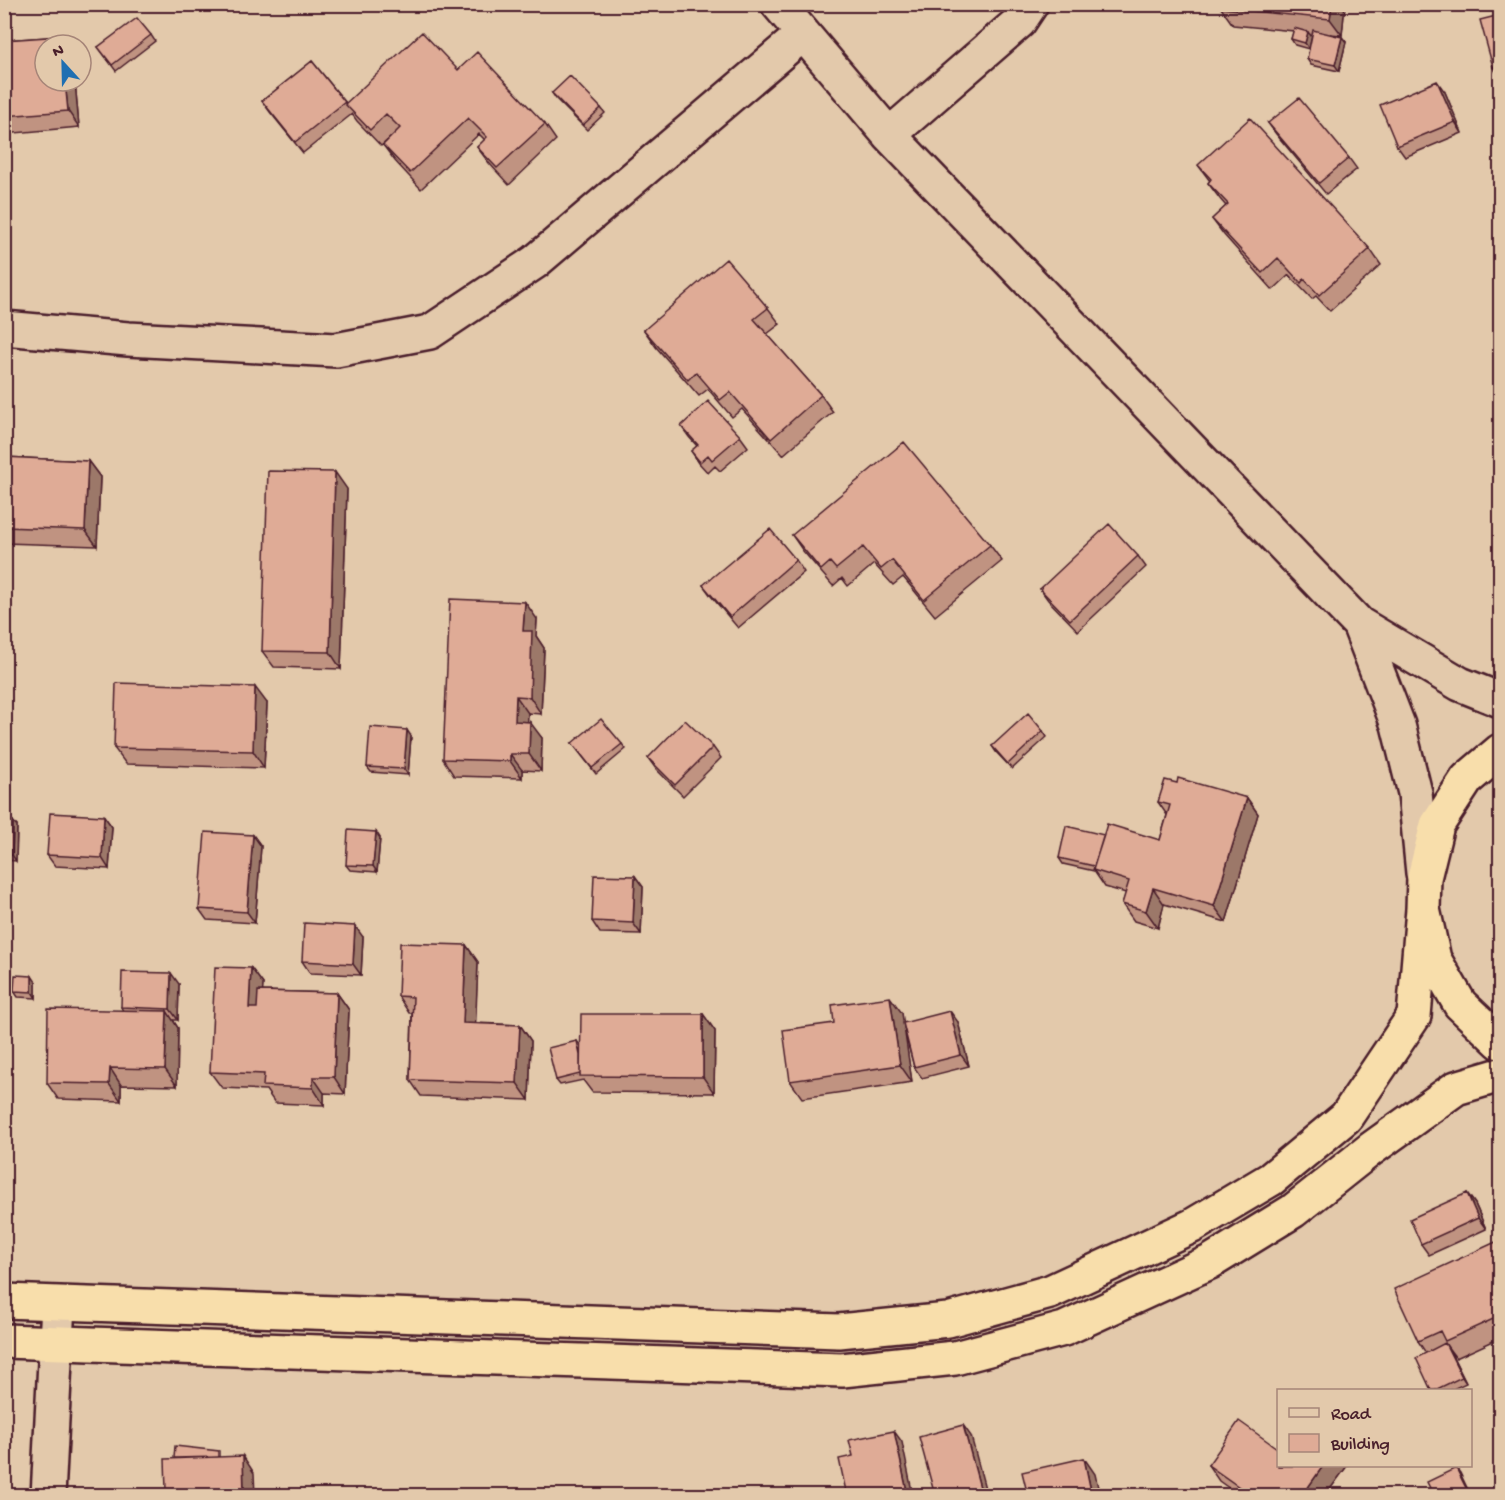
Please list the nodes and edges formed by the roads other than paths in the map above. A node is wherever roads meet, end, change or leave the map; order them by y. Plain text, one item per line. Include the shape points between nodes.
1 (778, 4) edge
2 (1031, 4) edge
3 (802, 34) junction
4 (889, 135) junction
5 (4, 328) edge
6 (1359, 624) junction
7 (1500, 700) edge
8 (1500, 751) edge
9 (1423, 894) junction
10 (1500, 1042) edge
11 (1500, 1075) edge
12 (4, 1301) edge
13 (58, 1304) junction
14 (4, 1341) edge
15 (57, 1343) junction
16 (48, 1496) edge

1 - 3 street
2 - 4 street via 1019,22
3 - 4 street
3 - 5 street via 535,262 430,332 336,350
4 - 6 street
6 - 7 street via 1460,684
6 - 9 street via 1398,725 1412,782
8 - 9 highway via 1467,778 1437,825
9 - 10 highway via 1434,959 1460,1004
9 - 13 highway via 1414,1016 1346,1117 1271,1179 1192,1226 1050,1292 948,1320 840,1331
11 - 15 highway via 1456,1088 1293,1211 1210,1262 1064,1329 955,1359 842,1370
12 - 13 highway
13 - 15 street
14 - 15 highway
15 - 16 street

